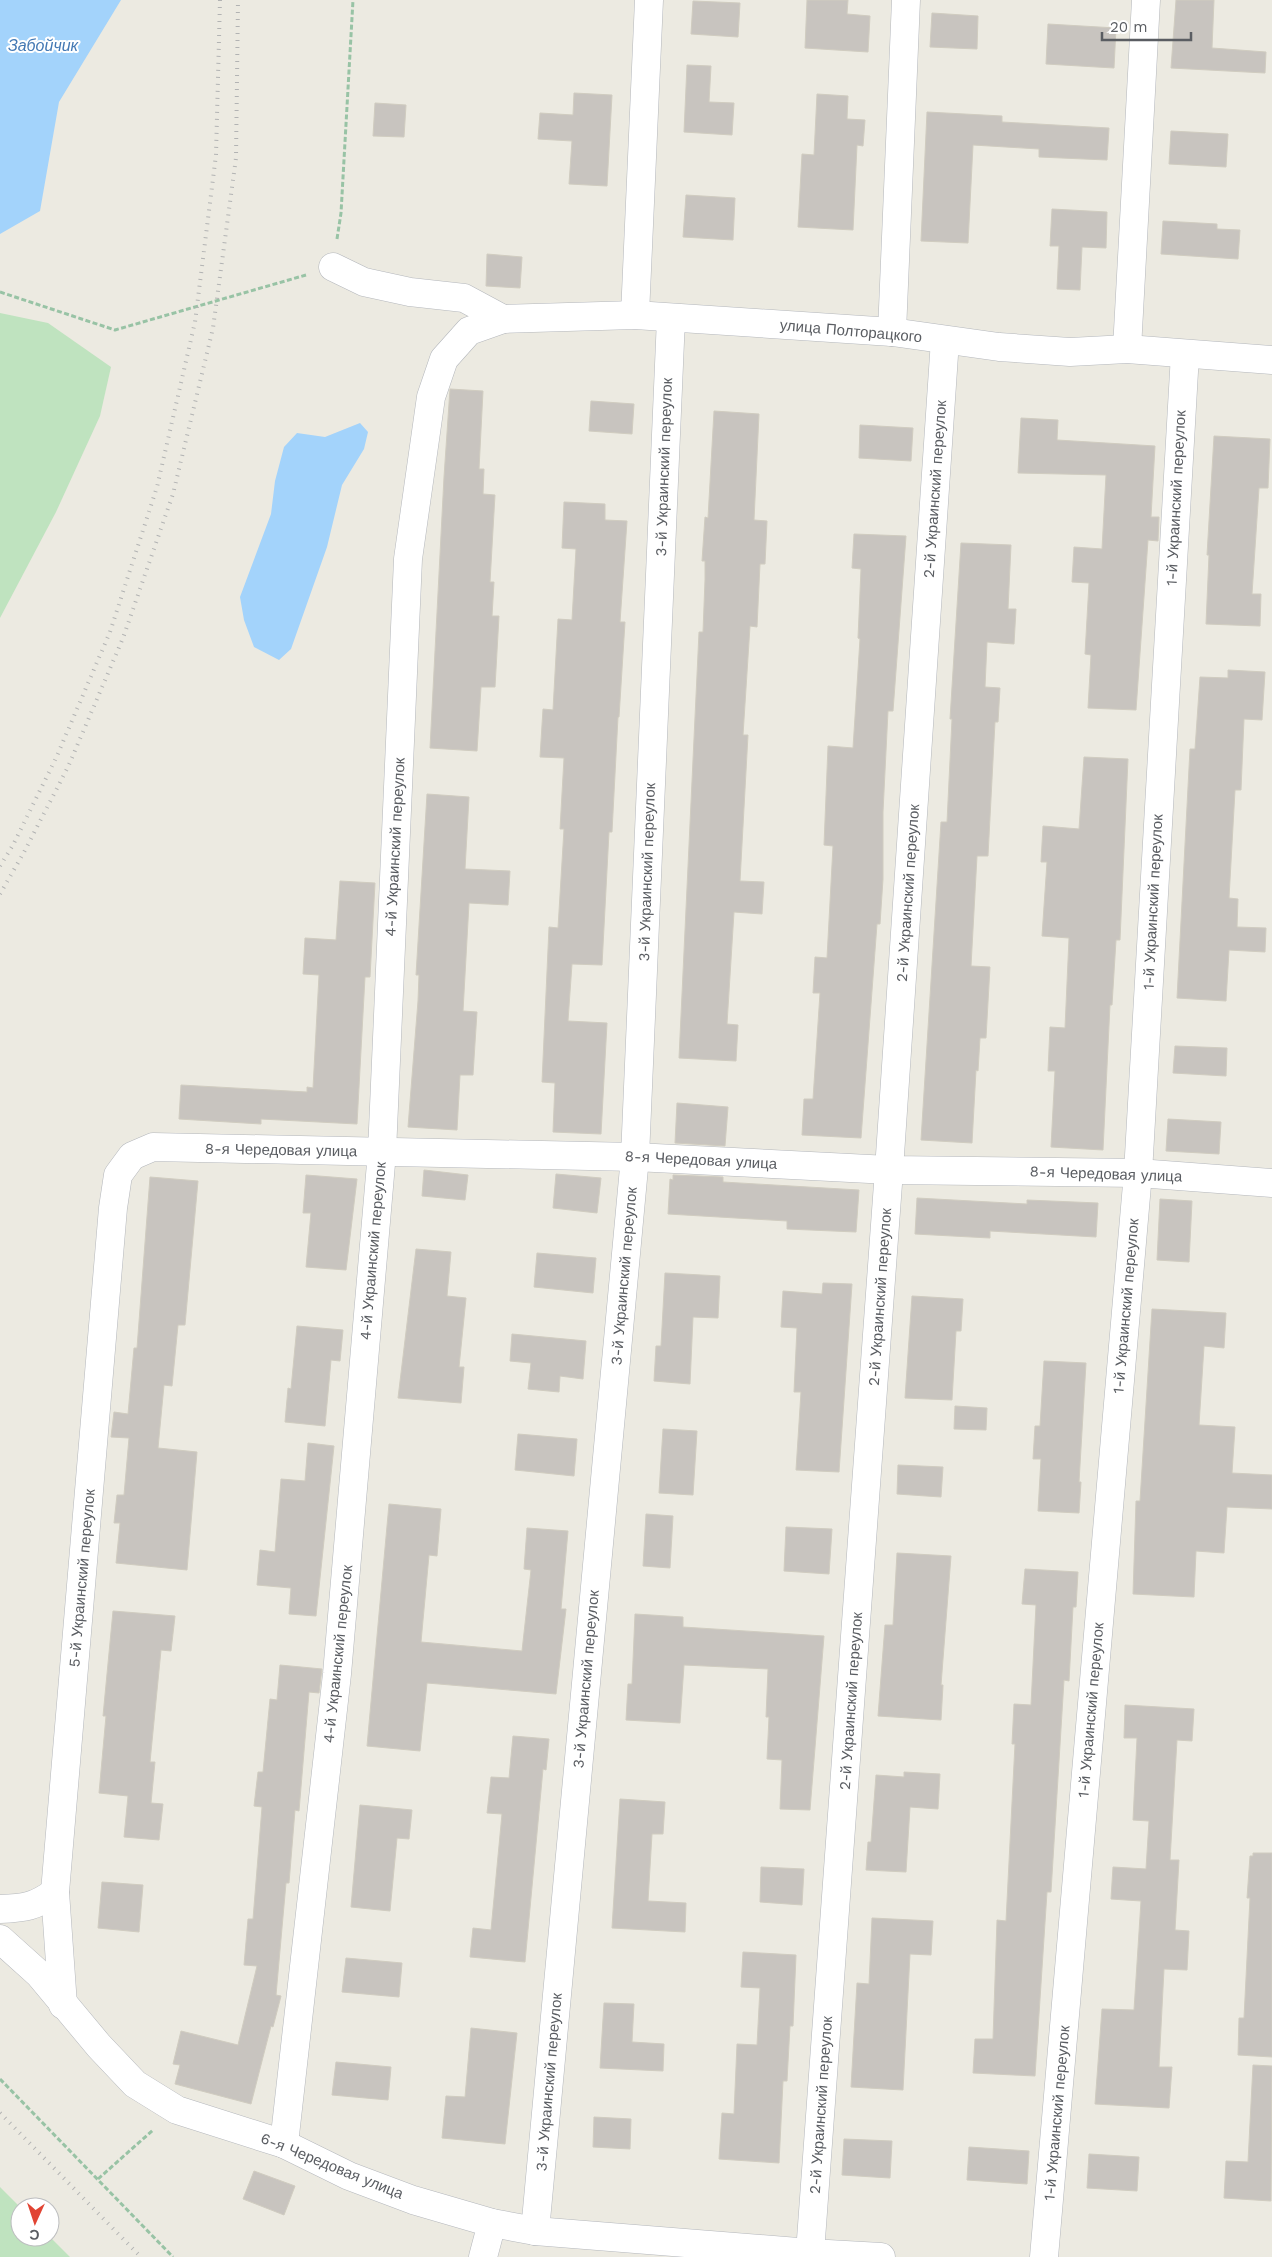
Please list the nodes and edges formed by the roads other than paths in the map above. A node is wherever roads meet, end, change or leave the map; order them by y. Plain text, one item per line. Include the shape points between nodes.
1 (649, 0) edge
2 (906, 0) edge
3 (1146, 0) edge
4 (333, 267) road end
5 (635, 316) junction
6 (671, 318) junction
7 (503, 319) junction
8 (892, 332) junction
9 (945, 340) junction
10 (1127, 349) junction
11 (1185, 354) junction
12 (444, 358) joint
13 (1272, 360) edge
14 (382, 1152) junction
15 (132, 1156) joint
16 (634, 1157) junction
17 (889, 1170) junction
18 (1138, 1173) junction
19 (1272, 1183) edge
20 (55, 1892) junction
21 (0, 1909) edge
22 (0, 1939) edge
23 (63, 2005) junction
24 (284, 2144) junction
25 (492, 2223) junction
26 (535, 2231) junction
27 (759, 2253) edge
28 (810, 2254) junction
29 (482, 2257) edge
30 (881, 2257) edge
31 (1044, 2257) edge

1 - 5 street
2 - 8 street
3 - 10 street
4 - 7 street via 364,282 410,292 464,298
5 - 6 street, улица Полторацкого
5 - 7 street, улица Полторацкого
6 - 8 street, улица Полторацкого
6 - 16 street, 3-й Украинский переулок
7 - 12 street, улица Полторацкого via 470,331
8 - 9 street, улица Полторацкого
9 - 10 street, улица Полторацкого via 1070,352
9 - 17 street, 2-й Украинский переулок
10 - 11 street, улица Полторацкого
11 - 13 street, улица Полторацкого
11 - 18 street, 1-й Украинский переулок
12 - 14 street, 4-й Украинский переулок via 431,396 408,559
14 - 15 street, 8-я Чередовая улица via 154,1147
14 - 16 street, 8-я Чередовая улица
14 - 24 street, 4-й Украинский переулок via 337,1674
15 - 20 street, 5-й Украинский переулок via 118,1175 113,1208
16 - 17 street, 8-я Чередовая улица
16 - 26 street, 3-й Украинский переулок
17 - 18 street, 8-я Чередовая улица
17 - 28 street, 2-й Украинский переулок
18 - 19 street, 8-я Чередовая улица
18 - 31 street, 1-й Украинский переулок
20 - 21 street via 27,1908
20 - 23 street, 5-й Украинский переулок
22 - 23 street, 6-я Чередовая улица via 39,1974
23 - 24 street, 6-я Чередовая улица via 136,2084 177,2110
24 - 25 street, 6-я Чередовая улица via 349,2176 413,2200
25 - 26 street, 6-я Чередовая улица
25 - 29 street
26 - 27 street, 6-я Чередовая улица
27 - 28 street, 6-я Чередовая улица
28 - 30 street, 6-я Чередовая улица

